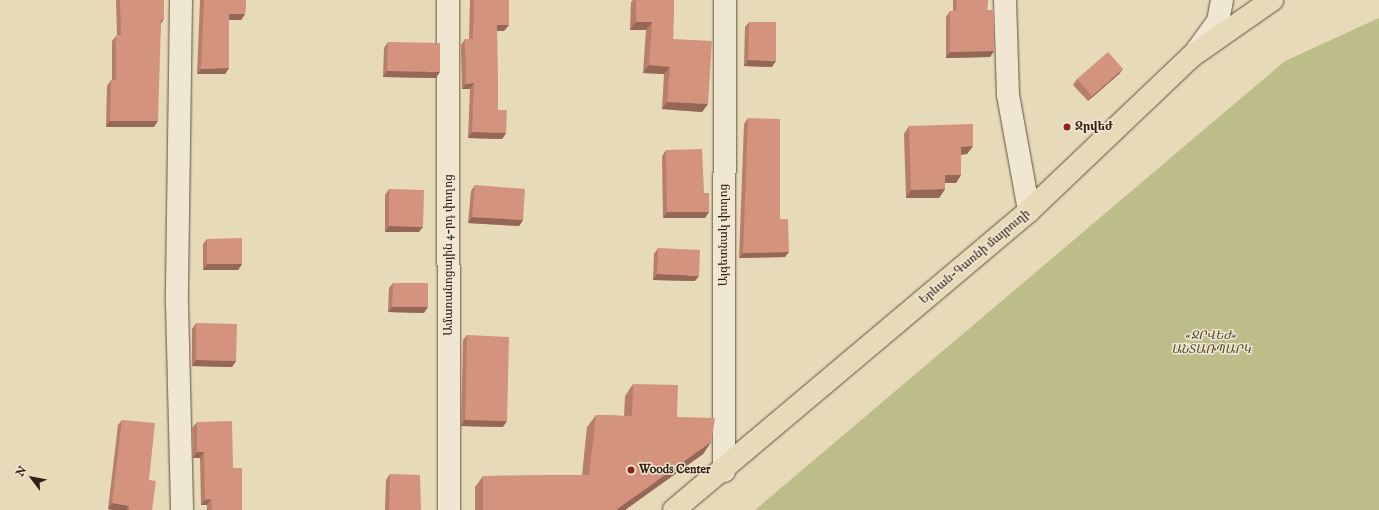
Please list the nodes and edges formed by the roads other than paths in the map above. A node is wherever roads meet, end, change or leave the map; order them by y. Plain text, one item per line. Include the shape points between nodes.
1 (181, 0) edge
2 (448, 0) edge
3 (725, 0) edge
4 (1005, 0) edge
5 (1222, 0) edge
6 (1272, 0) edge
7 (1192, 56) junction
8 (1029, 211) junction
9 (724, 471) junction
10 (182, 510) edge
11 (449, 510) edge
12 (674, 510) edge

1 - 10 street via 178,304
2 - 11 street, Ամառանոցային 4-րդ փողոց
3 - 9 street, Այգետնակ փողոց
4 - 8 street via 1008,95
5 - 7 street via 1218,21
6 - 7 main road, Երևան-Գառնի մայրուղի
7 - 8 main road, Երևան-Գառնի մայրուղի
8 - 9 main road, Երևան-Գառնի մայրուղի
9 - 12 main road, Երևան-Գառնի մայրուղի

